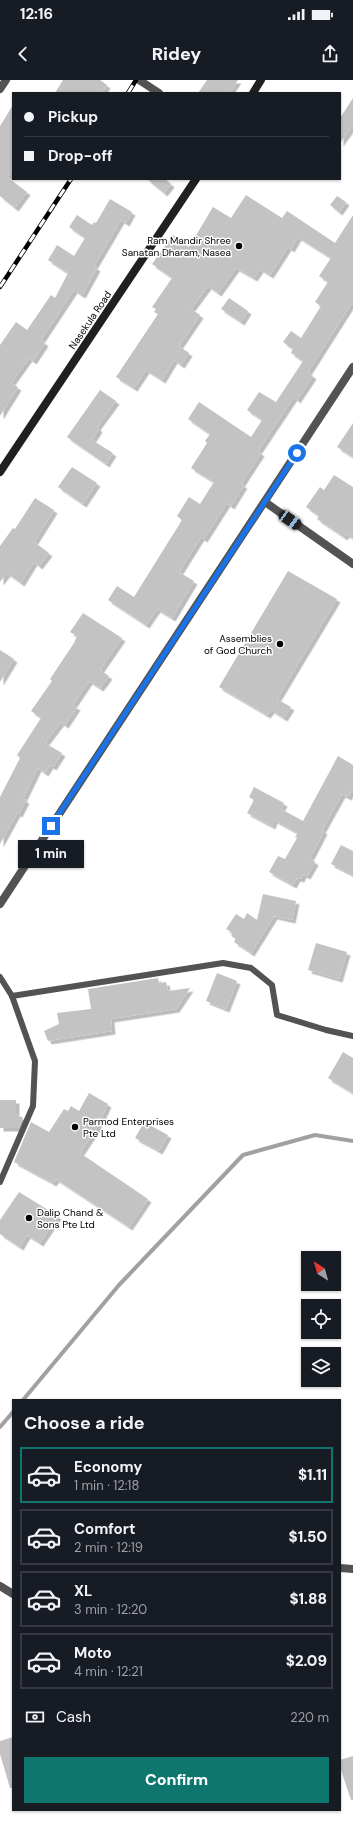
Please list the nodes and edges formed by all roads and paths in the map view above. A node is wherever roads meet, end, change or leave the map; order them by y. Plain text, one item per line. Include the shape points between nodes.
1 (6, 80) edge
2 (139, 80) edge
3 (261, 80) edge
4 (0, 89) edge
5 (157, 92) edge
6 (254, 92) edge
7 (195, 180) edge
8 (353, 367) edge
9 (0, 472) edge
10 (265, 502) junction
11 (353, 564) edge
12 (0, 904) edge
13 (0, 977) edge
14 (12, 996) junction
15 (353, 1036) edge
16 (0, 1182) edge
17 (341, 1568) edge
18 (353, 1569) edge
19 (0, 1586) edge
20 (12, 1593) edge

1 - 4 street
2 - 5 street
3 - 6 main road
7 - 9 main road, Nasekula Road
8 - 10 street
10 - 11 street
10 - 12 street
13 - 14 lane
14 - 15 lane via 223,963 252,968 272,985 277,1015
14 - 16 lane via 35,1061 33,1106
17 - 18 street
19 - 20 street

